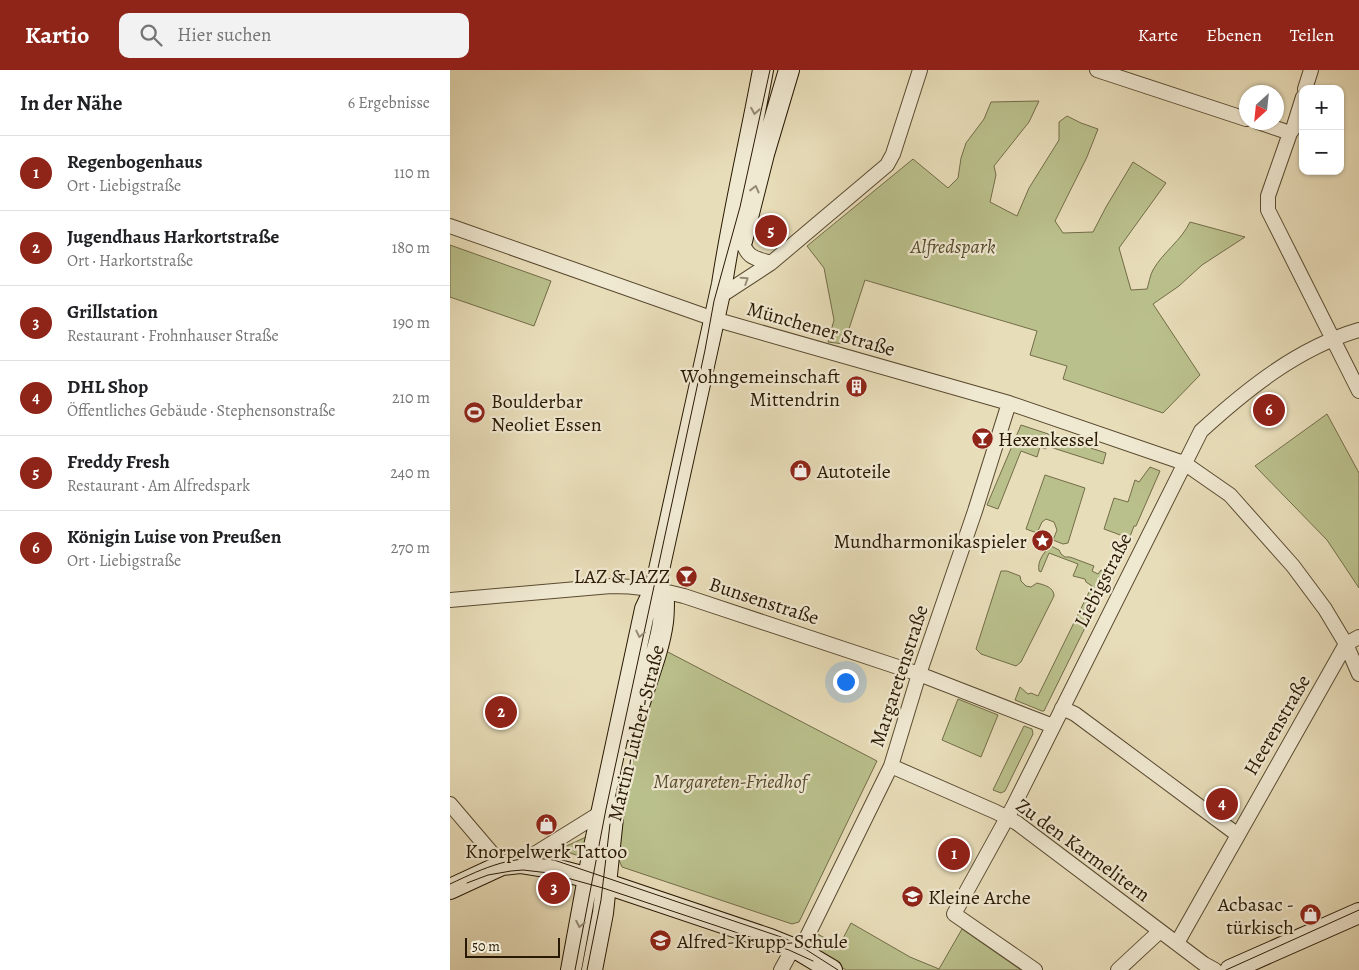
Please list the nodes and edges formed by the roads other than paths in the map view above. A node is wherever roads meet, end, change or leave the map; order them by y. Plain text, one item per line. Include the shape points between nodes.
1 (763, 70) edge
2 (788, 70) edge
3 (920, 70) edge
4 (1097, 70) edge
5 (1312, 70) edge
6 (1306, 85) edge
7 (1299, 110) edge
8 (1239, 117) edge
9 (1281, 130) edge
10 (1290, 133) junction
11 (450, 226) edge
12 (742, 240) junction
13 (771, 263) junction
14 (720, 290) junction
15 (714, 319) junction
16 (1359, 330) edge
17 (1332, 339) junction
18 (1359, 391) edge
19 (1009, 403) junction
20 (1184, 463) junction
21 (655, 588) junction
22 (450, 600) edge
23 (1359, 636) edge
24 (1346, 644) junction
25 (919, 674) junction
26 (1359, 674) edge
27 (1062, 708) junction
28 (1052, 726) junction
29 (891, 766) junction
30 (450, 804) edge
31 (602, 812) junction
32 (1007, 818) junction
33 (1238, 835) junction
34 (511, 864) junction
35 (598, 881) junction
36 (450, 889) edge
37 (1359, 913) edge
38 (1160, 931) junction
39 (1177, 943) junction
40 (796, 949) junction
41 (571, 970) edge
42 (592, 970) edge
43 (780, 970) edge
44 (832, 970) edge
45 (1035, 970) edge
46 (1118, 970) edge
47 (1215, 970) edge
48 (1230, 970) edge

1 -> 14 main road, Martin-Luther-Straße
12 -> 2 main road, Martin-Luther-Straße
3 - 13 street via 887,165
4 - 8 street
5 - 6 street
7 - 10 street
9 - 10 street
10 - 17 street via 1268,196 1268,210
11 - 15 street, Münchener Straße
12 - 13 street via 745,251 753,258
12 - 14 main road, Martin-Luther-Straße
14 -> 13 street
14 - 15 main road, Martin-Luther-Straße
15 - 19 street, Münchener Straße
15 - 21 main road, Martin-Luther-Straße
16 - 17 street, Liebigstraße
17 - 18 street
17 - 20 street, Liebigstraße via 1246,391 1201,431
19 - 20 street, Münchener Straße
19 - 25 street, Margaretenstraße
20 - 24 street, Münchener Straße via 1230,495 1293,566 1326,609
20 - 27 street, Liebigstraße
21 - 22 street, Bunsenstraße via 611,586
21 - 25 street, Bunsenstraße
21 -> 31 main road, Martin-Luther-Straße via 645,609
21 - 35 main road, Martin-Luther-Straße via 664,598 663,622 635,719
23 - 24 street, Heerenstraße
24 - 26 street, Münchener Straße
24 - 33 street, Heerenstraße
25 - 28 street, Bunsenstraße
25 - 29 street, Margaretenstraße
27 - 28 street, Liebigstraße
27 - 33 street via 1075,714
28 - 32 street, Liebigstraße
29 - 32 street, Zu den Karmelitern
29 - 40 street, Margaretenstraße
30 - 34 street
31 - 34 street
31 - 35 main road, Martin-Luther-Straße
32 - 38 street, Zu den Karmelitern
32 - 45 street, Liebigstraße via 954,914
33 - 39 street, Heerenstraße
34 - 35 main road via 551,868
34 - 36 main road
35 - 40 main road
35 -> 41 main road, Martin-Luther-Straße
35 - 42 main road, Martin-Luther-Straße via 603,913
37 - 48 main road
38 - 39 street, Zu den Karmelitern
38 - 46 street
39 - 47 street, Zu den Karmelitern
40 - 43 street, Margaretenstraße
40 - 44 main road

